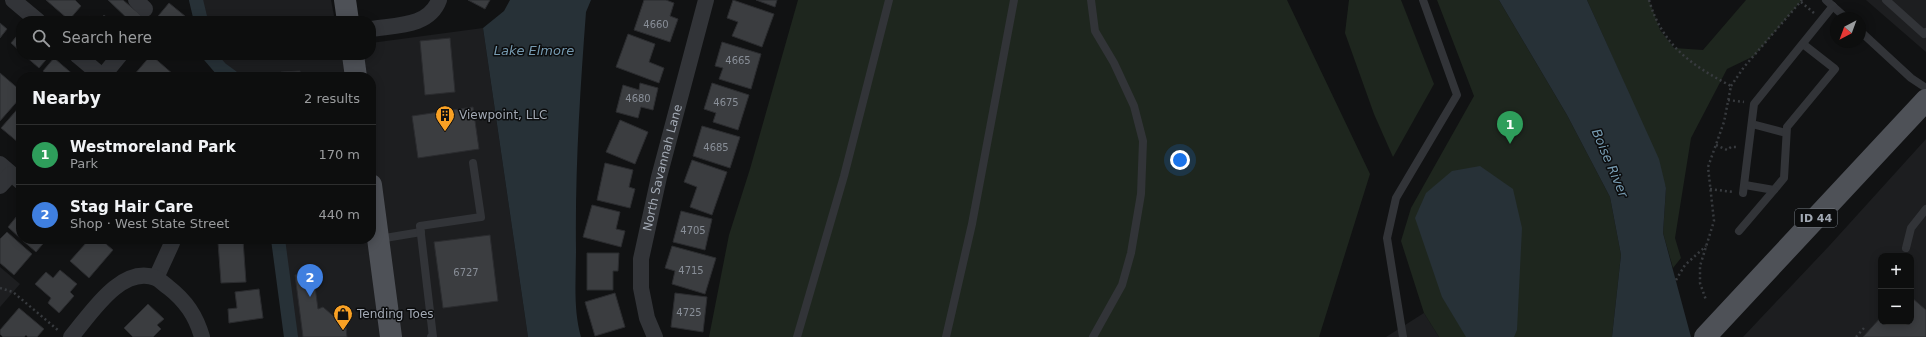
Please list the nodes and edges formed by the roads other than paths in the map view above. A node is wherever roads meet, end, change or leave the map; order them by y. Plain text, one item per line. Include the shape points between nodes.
1 (13, 0) edge
2 (344, 0) edge
3 (439, 0) edge
4 (706, 0) edge
5 (889, 0) edge
6 (1014, 0) edge
7 (1091, 0) edge
8 (1423, 0) edge
9 (1826, 0) edge
10 (1886, 0) edge
11 (1833, 6) junction
12 (1840, 12) edge
13 (32, 16) edge
14 (347, 16) edge
15 (376, 28) edge
16 (1926, 32) edge
17 (1866, 37) edge
18 (1803, 44) junction
19 (83, 60) edge
20 (116, 60) edge
21 (353, 60) edge
22 (96, 72) edge
23 (106, 72) edge
24 (355, 72) edge
25 (1926, 88) edge
26 (1926, 100) edge
27 (1752, 124) junction
28 (1786, 133) junction
29 (473, 163) dead end
30 (11, 173) edge
31 (0, 186) edge
32 (1774, 190) junction
33 (1926, 210) edge
34 (376, 230) edge
35 (1739, 231) dead end
36 (421, 232) junction
37 (376, 237) edge
38 (172, 244) edge
39 (1906, 248) dead end
40 (156, 278) junction
41 (67, 336) edge
42 (202, 337) edge
43 (391, 337) edge
44 (431, 337) edge
45 (655, 337) edge
46 (797, 337) edge
47 (946, 337) edge
48 (1093, 337) edge
49 (1403, 337) edge
50 (1705, 337) edge

1 - 13 street
2 - 14 main road
3 - 15 street via 434,12 422,20
4 - 45 street, North Savannah Lane via 659,176 642,260 641,288 647,318
5 - 46 lane via 844,176
6 - 47 lane via 972,224
7 - 48 lane via 1095,31 1114,63 1134,106 1143,141 1141,194 1131,253 1122,285
8 - 49 lane via 1457,95 1396,198 1387,238
9 - 11 lane
10 - 16 lane via 1924,34
11 - 12 lane
11 - 18 lane
17 - 25 lane via 1911,78
18 - 27 lane via 1754,104
18 - 28 lane via 1835,69 1787,127
19 - 22 street
20 - 23 street
21 - 24 main road
26 - 50 main road, ID 44
27 - 28 lane
27 - 32 lane via 1744,189
28 - 32 lane via 1784,178
29 - 36 lane via 481,217 420,226
30 - 31 street
32 - 35 lane
33 - 39 lane via 1910,228
34 - 36 lane
36 - 44 lane
37 - 43 main road
38 - 40 street
40 - 41 street via 141,276 125,280 112,289
40 - 42 street via 180,296 198,323

